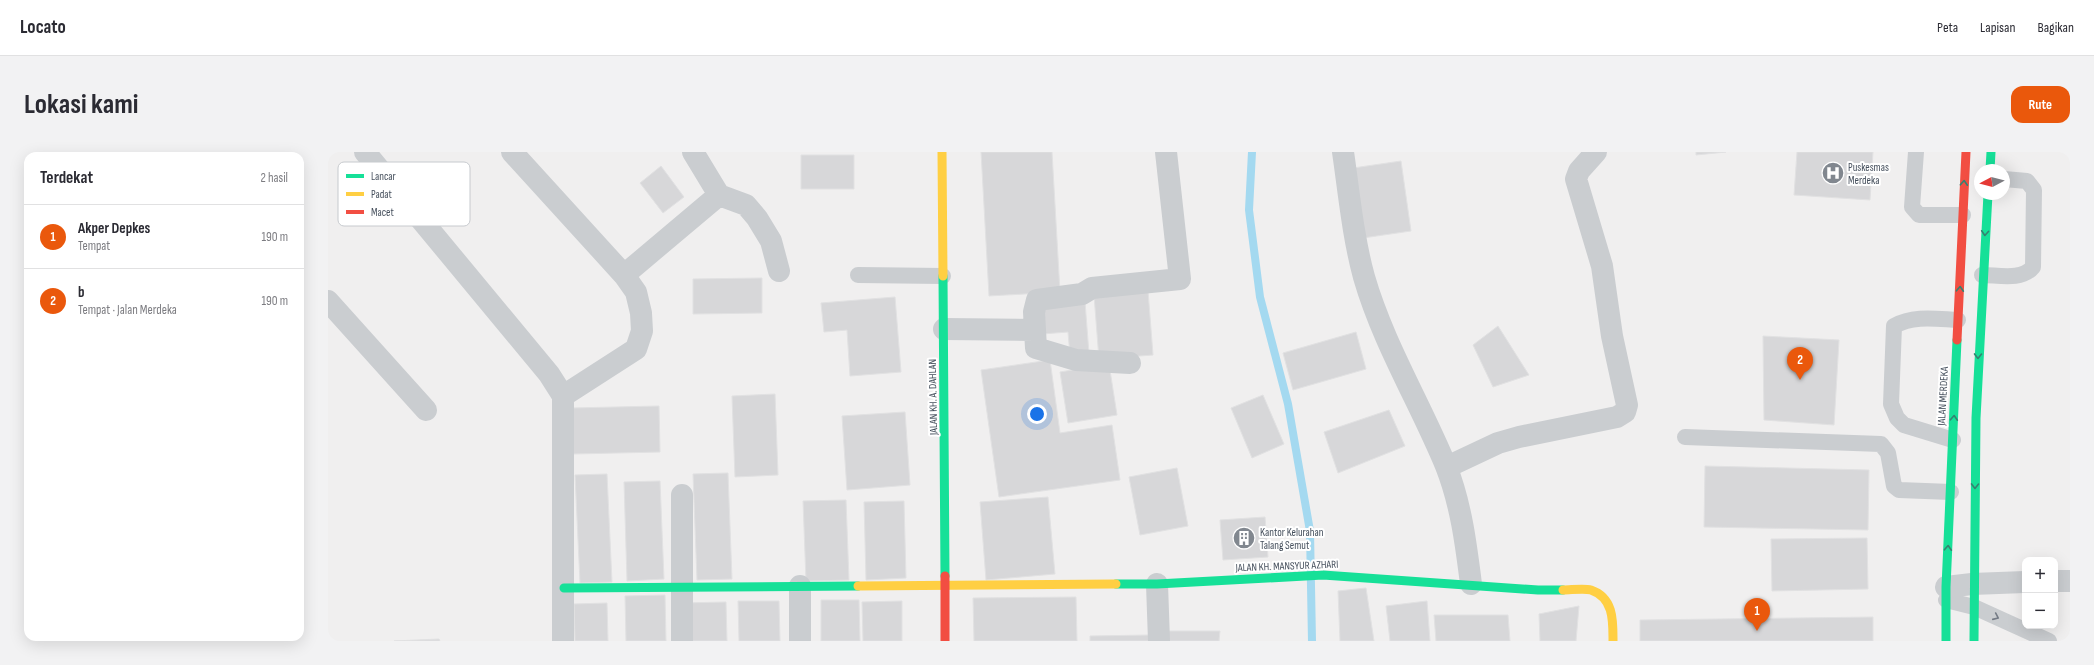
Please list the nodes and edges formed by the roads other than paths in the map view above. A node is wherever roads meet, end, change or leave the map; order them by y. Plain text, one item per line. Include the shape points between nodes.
1 (365, 152) edge
2 (512, 152) edge
3 (693, 152) edge
4 (942, 152) edge
5 (1166, 152) edge
6 (1343, 152) edge
7 (1596, 152) edge
8 (1916, 152) edge
9 (1966, 152) edge
10 (1991, 152) edge
11 (373, 162) edge
12 (1990, 164) edge
13 (2010, 180) edge
14 (719, 195) junction
15 (1988, 200) edge
16 (1963, 214) junction
17 (426, 226) edge
18 (779, 271) dead end
19 (624, 274) junction
20 (858, 275) dead end
21 (943, 276) junction
22 (1982, 276) junction
23 (328, 301) edge
24 (1958, 320) junction
25 (944, 329) junction
26 (1034, 330) junction
27 (1130, 363) dead end
28 (563, 396) junction
29 (426, 410) dead end
30 (1685, 438) dead end
31 (1953, 440) junction
32 (1446, 467) junction
33 (1951, 492) junction
34 (682, 495) dead end
35 (2058, 581) edge
36 (2070, 581) edge
37 (2022, 582) edge
38 (1157, 584) junction
39 (1471, 584) junction
40 (1972, 584) junction
41 (946, 585) junction
42 (681, 586) junction
43 (800, 586) junction
44 (564, 588) junction
45 (1946, 594) junction
46 (1974, 607) junction
47 (563, 641) edge
48 (682, 641) edge
49 (800, 641) edge
50 (946, 641) edge
51 (1159, 641) edge
52 (1613, 641) edge
53 (1946, 641) edge
54 (1974, 641) edge
55 (2049, 641) edge

1 - 11 street
2 - 19 street
3 - 14 street
4 - 21 street, JALAN KH. A. DAHLAN
5 - 26 street via 1180,279 1092,288 1082,294 1037,300
6 - 32 street via 1364,277 1384,330
7 - 32 street via 1579,171 1576,179 1602,266 1612,336 1627,405 1625,412 1617,417 1498,443
8 - 16 lane via 1912,207 1915,212 1919,215
16 -> 9 street, JALAN MERDEKA
10 - 12 street
13 - 22 lane via 2027,181 2034,190 2033,267 2022,276
14 - 18 street via 746,205 757,218 771,241
14 - 19 street
15 -> 22 street
24 -> 16 street, JALAN MERDEKA
17 - 28 street via 549,374
19 - 28 street via 636,292 641,313 642,332 636,349
20 - 21 lane
21 - 25 street, JALAN KH. A. DAHLAN
22 -> 40 street via 1978,321
23 - 29 street
31 -> 24 street, JALAN MERDEKA
24 - 31 lane via 1917,318 1904,320 1894,326 1891,404 1897,418 1904,425
25 - 26 street
25 - 41 street, JALAN KH. A. DAHLAN
26 - 27 street via 1036,348 1076,360
28 - 44 street
30 - 33 lane via 1881,444 1888,453 1894,486 1899,490
31 - 33 street, JALAN MERDEKA
32 - 39 street via 1464,530
45 -> 33 street, JALAN MERDEKA
34 - 42 street
35 - 36 street
37 - 40 street
38 - 39 street, JALAN KH. MANSYUR AZHARI via 1323,576
38 - 41 street, JALAN KH. MANSYUR AZHARI
38 - 51 street
39 - 52 street, JALAN KH. MANSYUR AZHARI via 1538,590 1590,590 1606,600 1613,614
40 - 45 street
40 - 46 street
41 - 43 street, JALAN KH. MANSYUR AZHARI
41 - 50 street, JALAN KH. A. DAHLAN
42 - 43 street, JALAN KH. MANSYUR AZHARI
42 - 44 street, JALAN KH. MANSYUR AZHARI
42 - 48 street
43 - 49 street
44 - 47 street
45 - 46 lane
45 - 53 street, JALAN MERDEKA
46 - 54 street
46 -> 55 lane

